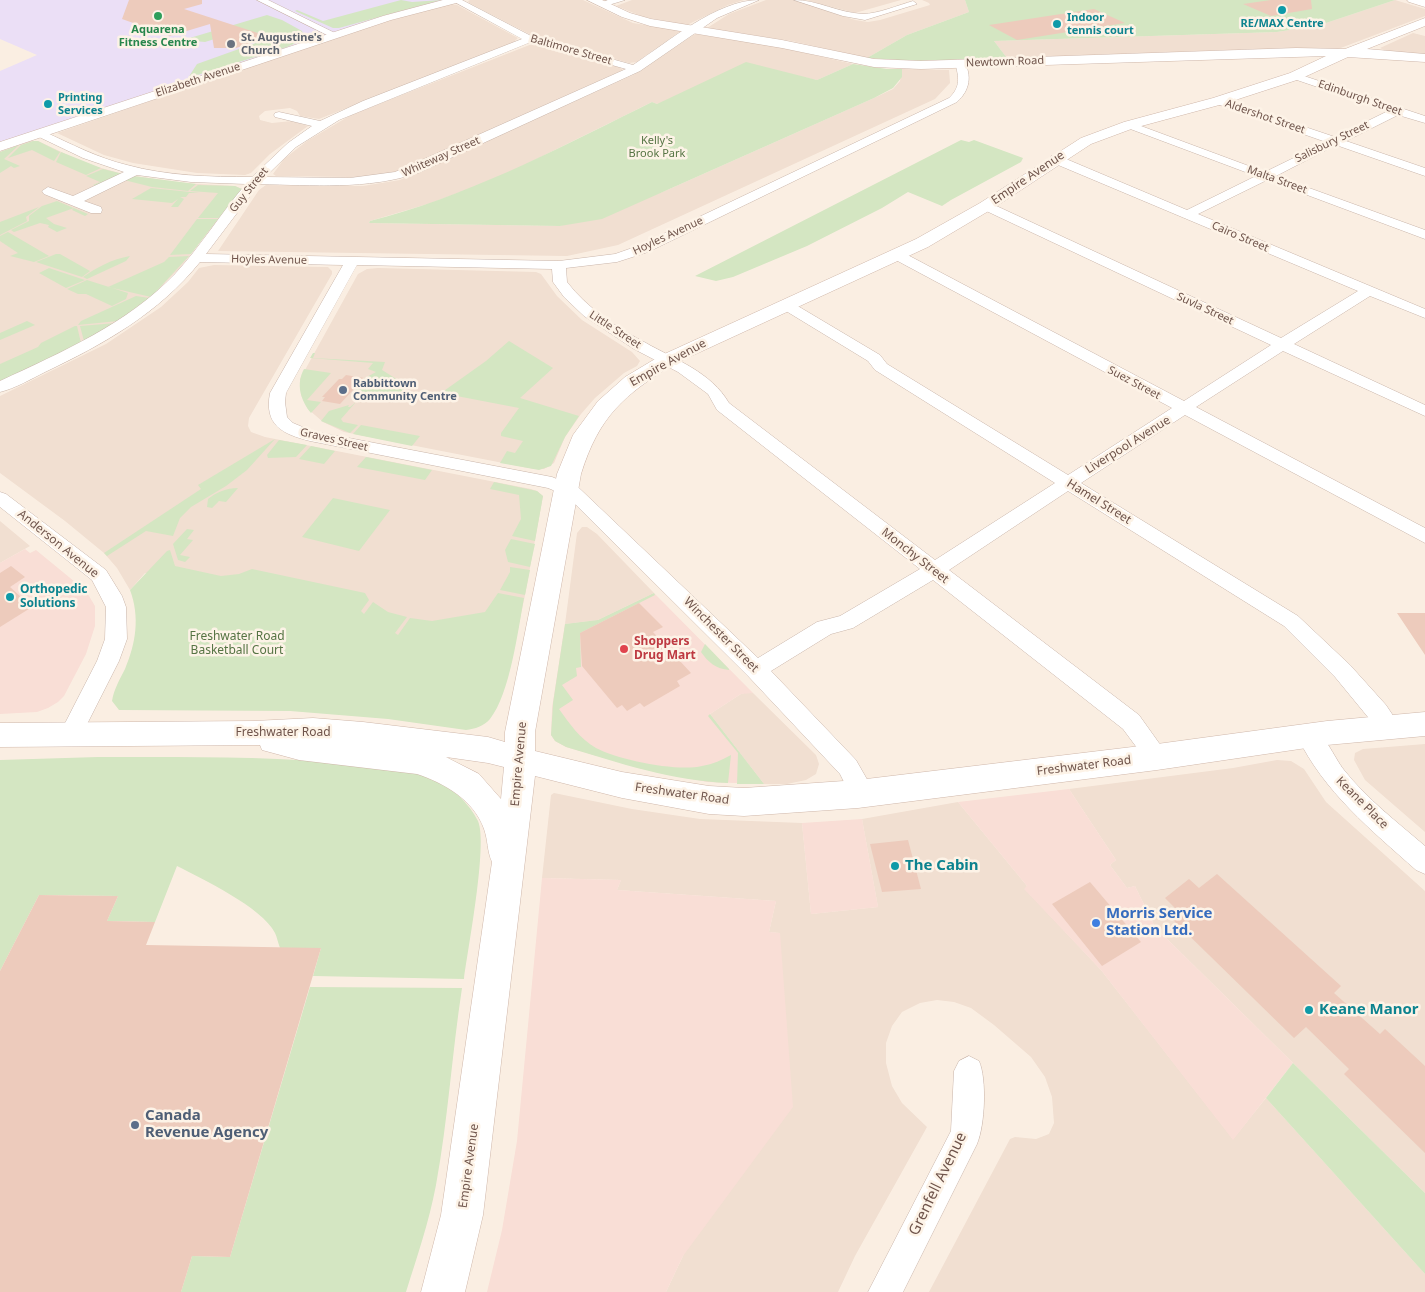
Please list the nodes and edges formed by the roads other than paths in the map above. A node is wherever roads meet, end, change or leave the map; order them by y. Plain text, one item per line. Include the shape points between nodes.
1 (261, 0) edge
2 (455, 0) edge
3 (621, 0) edge
4 (755, 0) edge
5 (798, 0) edge
6 (1413, 0) edge
7 (598, 2) edge
8 (913, 4) dead end
9 (1425, 4) edge
10 (1425, 22) edge
11 (694, 29) junction
12 (334, 35) junction
13 (530, 39) junction
14 (1273, 52) junction
15 (1350, 53) junction
16 (1425, 58) edge
17 (960, 63) junction
18 (1318, 64) junction
19 (636, 69) junction
20 (1295, 76) junction
21 (1218, 101) junction
22 (1397, 111) junction
23 (279, 115) dead end
24 (1422, 117) edge
25 (322, 124) junction
26 (1129, 125) junction
27 (41, 134) junction
28 (1334, 141) junction
29 (0, 147) edge
30 (1056, 160) junction
31 (136, 171) junction
32 (1425, 172) edge
33 (1265, 176) junction
34 (255, 181) junction
35 (48, 191) dead end
36 (73, 201) junction
37 (986, 206) junction
38 (96, 210) dead end
39 (1187, 214) junction
40 (1425, 235) edge
41 (897, 255) junction
42 (196, 258) junction
43 (352, 261) junction
44 (559, 265) junction
45 (1369, 291) junction
46 (786, 305) junction
47 (1425, 314) edge
48 (1282, 345) junction
49 (668, 360) junction
50 (0, 387) edge
51 (1184, 410) junction
52 (1425, 411) edge
53 (1067, 483) junction
54 (566, 488) junction
55 (0, 498) edge
56 (1425, 536) edge
57 (934, 570) junction
58 (756, 670) junction
59 (1425, 724) edge
60 (1389, 726) junction
61 (72, 733) junction
62 (254, 733) junction
63 (0, 735) edge
64 (1308, 736) junction
65 (1157, 757) junction
66 (520, 758) junction
67 (858, 794) junction
68 (508, 862) junction
69 (1425, 862) edge
70 (969, 1071) dead end
71 (443, 1292) edge
72 (885, 1292) edge

1 - 12 street
2 - 12 street, Elizabeth Avenue
2 - 13 street, Baltimore Street
3 - 7 street
4 - 11 street, Whiteway Street via 714,16
5 - 8 street via 865,17
6 - 9 street
7 - 11 street, Newtown Road via 643,21
10 - 15 street, Empire Avenue
11 - 17 street, Newtown Road via 874,63
11 - 19 street, Whiteway Street
12 - 27 street, Elizabeth Avenue
13 - 19 street, Baltimore Street
13 - 25 street, Guy Street via 369,102
14 - 15 street, Newtown Road
14 - 17 street, Newtown Road
14 - 18 street via 1296,55
15 - 16 street, Newtown Road
15 - 18 street, Empire Avenue
17 - 44 street, Hoyles Avenue via 965,85 960,94 949,102 637,252 617,258
18 - 20 street, Empire Avenue
19 - 34 street, Whiteway Street via 396,177 364,182
20 - 21 street, Empire Avenue
20 - 22 street, Edinburgh Street
21 - 26 street, Empire Avenue
21 - 28 street, Aldershot Street
22 - 24 street, Edinburgh Street
22 - 28 street, Salisbury Street
23 - 25 street
25 - 34 street, Guy Street via 292,145
26 - 30 street, Empire Avenue via 1086,141
26 - 33 street, Malta Street
27 - 29 street, Elizabeth Avenue
27 - 31 street, Whiteway Street via 90,157
28 - 32 street, Aldershot Street
28 - 33 street, Salisbury Street
30 - 37 street, Empire Avenue
30 - 39 street, Cairo Street
31 - 34 street, Whiteway Street via 196,179
31 - 36 street
33 - 39 street, Salisbury Street
33 - 40 street, Malta Street
34 - 42 street, Guy Street
35 - 36 street
36 - 38 street
37 - 41 street, Empire Avenue
37 - 48 street, Suvla Street
39 - 45 street, Cairo Street
41 - 46 street, Empire Avenue
41 - 51 street, Suez Street
42 - 43 street, Hoyles Avenue
42 - 50 street, Guy Street via 167,290 121,326 76,352
43 - 44 street, Hoyles Avenue
43 - 54 street, Graves Street via 278,393 276,412 280,420 310,436 552,482
44 - 49 street, Little Street via 560,282 589,313 624,338
45 - 47 street, Cairo Street
45 - 48 street, Liverpool Avenue
46 - 49 street, Empire Avenue
46 - 53 street, Hamel Street
48 - 51 street, Liverpool Avenue
48 - 52 street, Suvla Street
49 - 54 street, Empire Avenue via 634,380 598,414 580,440
49 - 57 street, Monchy Street via 714,391 723,406
51 - 53 street, Liverpool Avenue
51 - 56 street, Suez Street
53 - 57 street, Liverpool Avenue
53 - 60 street, Hamel Street via 1291,621 1342,669
54 - 58 street, Winchester Street via 610,525
54 - 66 street, Empire Avenue via 520,732
55 - 61 street, Anderson Avenue via 99,575 116,607 116,639
57 - 58 street, Liverpool Avenue via 846,622 824,628
57 - 65 street, Monchy Street via 1131,722
58 - 67 street, Winchester Street via 848,767 856,781
59 - 60 street, Freshwater Road
60 - 64 street, Freshwater Road
61 - 62 street, Freshwater Road
61 - 63 street, Freshwater Road
62 - 66 street, Freshwater Road via 313,730 363,734 488,750
62 - 68 street via 292,748 378,756 445,768 477,790 487,803 501,832 502,848
64 - 65 street, Freshwater Road
64 - 69 street, Keane Place via 1335,777 1362,807
65 - 67 street, Freshwater Road
66 - 67 street, Freshwater Road via 622,785 709,800 770,801
66 - 68 street, Empire Avenue
68 - 71 street, Empire Avenue via 463,1206
70 - 72 street, Grenfell Avenue via 966,1133

